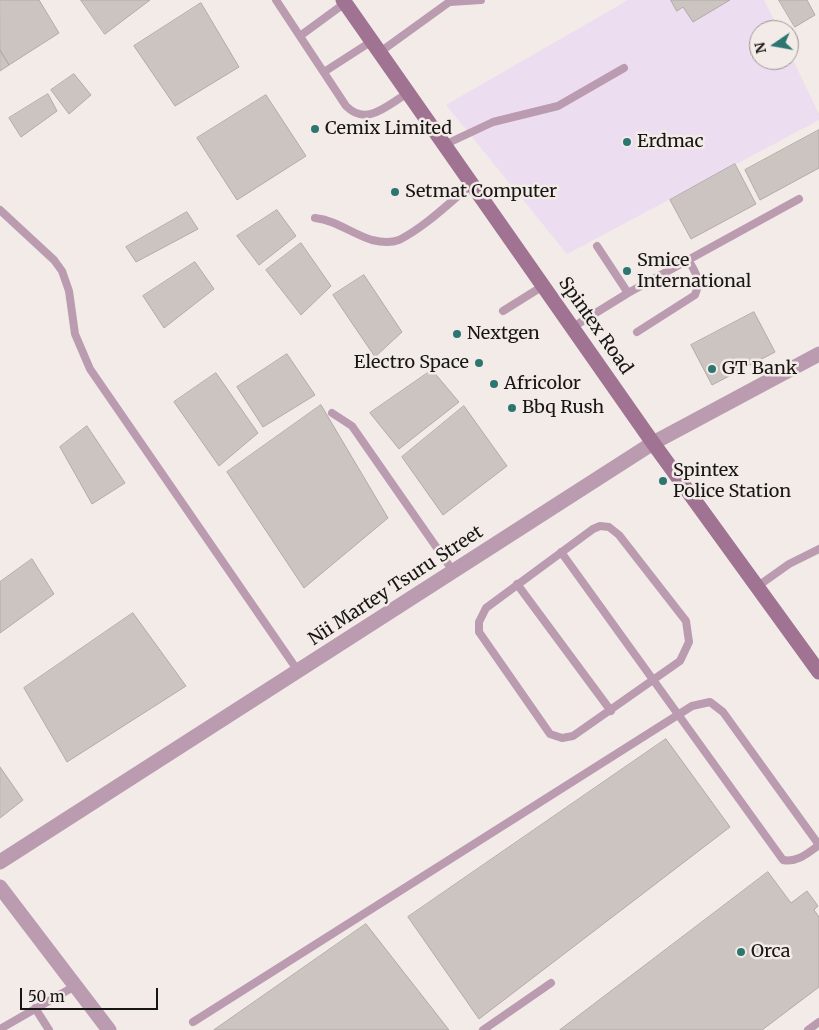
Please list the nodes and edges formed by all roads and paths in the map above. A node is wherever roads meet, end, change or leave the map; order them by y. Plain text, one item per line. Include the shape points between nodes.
1 (276, 0) edge
2 (481, 0) edge
3 (344, 1) edge
4 (451, 1) edge
5 (300, 36) junction
6 (376, 46) junction
7 (624, 68) dead end
8 (324, 72) junction
9 (408, 93) junction
10 (444, 145) junction
11 (472, 184) junction
12 (799, 199) dead end
13 (0, 210) edge
14 (315, 218) dead end
15 (597, 246) dead end
16 (688, 260) junction
17 (543, 286) junction
18 (628, 293) junction
19 (503, 311) dead end
20 (573, 327) junction
21 (637, 332) dead end
22 (819, 354) edge
23 (332, 414) dead end
24 (653, 443) junction
25 (819, 549) edge
26 (561, 552) junction
27 (453, 571) junction
28 (517, 584) junction
29 (758, 586) junction
30 (298, 671) junction
31 (819, 672) edge
32 (654, 681) junction
33 (611, 711) junction
34 (678, 715) junction
35 (819, 845) edge
36 (0, 862) edge
37 (0, 887) edge
38 (551, 983) dead end
39 (75, 986) junction
40 (35, 1008) junction
41 (193, 1022) dead end
42 (819, 1022) edge
43 (0, 1028) edge
44 (49, 1030) edge
45 (108, 1030) edge
46 (484, 1030) edge
47 (808, 1030) edge

1 - 5 lane
2 - 4 lane
3 - 5 lane
3 - 6 main road, Spintex Road
4 - 6 lane
5 - 8 lane
6 - 8 lane
6 - 9 main road, Spintex Road
7 - 10 lane via 558,106 493,122
8 - 9 lane via 354,114 373,114
9 - 10 main road, Spintex Road
10 - 11 main road, Spintex Road
11 - 14 lane via 433,217 397,241 371,239 331,221
11 - 17 main road, Spintex Road
12 - 16 lane
13 - 30 lane via 62,271 69,291 75,334 90,369
15 - 18 lane
16 - 18 lane
16 - 21 lane via 698,283 695,295
17 - 19 lane
17 - 20 main road, Spintex Road
18 - 20 lane
20 - 24 main road, Spintex Road
22 - 24 street, Nii Martey Tsuru Street
23 - 27 lane via 352,426
24 - 27 street, Nii Martey Tsuru Street
24 - 29 main road, Spintex Road
25 - 29 lane via 789,564
26 - 28 lane
26 - 32 lane
26 - 32 lane via 593,528 609,527 619,535 686,621 689,642 680,662
27 - 30 street, Nii Martey Tsuru Street
28 - 33 lane
28 - 33 lane via 486,608 479,622 479,632 550,734 562,738 573,736
29 - 31 main road, Spintex Road
30 - 36 street, Nii Martey Tsuru Street
32 - 33 lane
32 - 34 lane
34 - 35 lane via 692,706 710,702 723,712
34 - 35 lane via 783,860 798,859
34 - 41 lane
37 - 39 street
38 - 46 lane
39 - 40 lane
39 - 45 street
40 - 43 lane
40 - 44 lane
42 - 47 lane

